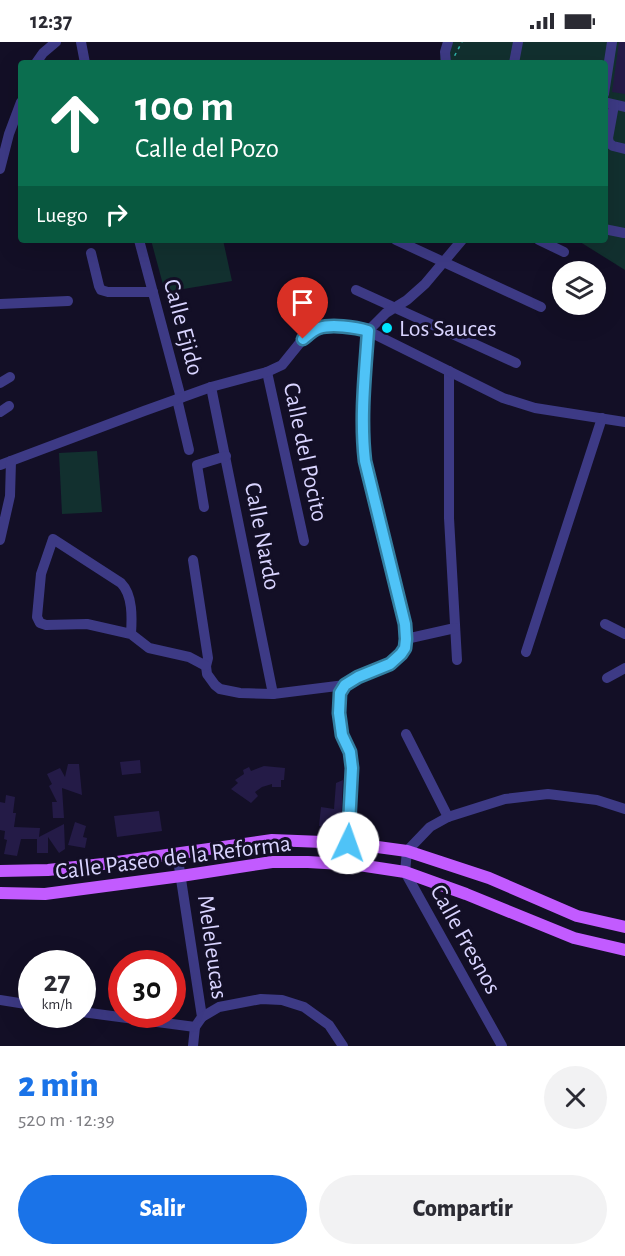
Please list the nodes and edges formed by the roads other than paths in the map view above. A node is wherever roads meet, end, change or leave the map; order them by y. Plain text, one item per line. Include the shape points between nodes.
1 (56, 42) edge
2 (81, 42) edge
3 (518, 42) edge
4 (612, 42) edge
5 (38, 60) edge
6 (84, 60) edge
7 (515, 60) edge
8 (608, 68) edge
9 (614, 104) edge
10 (18, 110) edge
11 (625, 149) edge
12 (0, 169) edge
13 (608, 230) edge
14 (624, 233) edge
15 (140, 243) edge
16 (403, 243) edge
17 (460, 243) edge
18 (545, 243) edge
19 (564, 252) dead end
20 (91, 253) dead end
21 (444, 262) junction
22 (356, 290) dead end
23 (153, 292) junction
24 (68, 301) dead end
25 (0, 304) edge
26 (541, 307) dead end
27 (394, 308) junction
28 (368, 331) junction
29 (516, 363) dead end
30 (449, 371) junction
31 (267, 372) junction
32 (211, 387) junction
33 (179, 398) junction
34 (602, 418) junction
35 (625, 422) edge
36 (189, 450) dead end
37 (226, 456) junction
38 (5, 463) edge
39 (204, 507) dead end
40 (0, 540) edge
41 (304, 542) dead end
42 (193, 560) dead end
43 (604, 624) dead end
44 (455, 628) junction
45 (131, 634) junction
46 (625, 634) edge
47 (406, 639) junction
48 (526, 652) dead end
49 (457, 660) dead end
50 (206, 666) junction
51 (625, 668) edge
52 (607, 678) dead end
53 (345, 685) junction
54 (273, 694) junction
55 (406, 734) dead end
56 (625, 809) edge
57 (448, 817) junction
58 (348, 843) junction
59 (407, 851) junction
60 (177, 853) junction
61 (0, 871) edge
62 (405, 872) junction
63 (181, 876) junction
64 (0, 893) edge
65 (625, 927) edge
66 (625, 950) edge
67 (625, 962) edge
68 (0, 1000) edge
69 (18, 1003) edge
70 (96, 1014) edge
71 (202, 1017) junction
72 (195, 1027) junction
73 (193, 1046) edge
74 (343, 1046) edge
75 (502, 1046) edge

1 - 5 street
2 - 6 street
3 - 7 street
4 - 8 street
9 - 11 street via 609,143
10 - 12 street
13 - 14 street
15 - 23 street, Calle Ejido
16 - 21 street
17 - 21 street
18 - 19 street
20 - 23 street via 101,290
21 - 26 street
21 - 27 street via 425,284
22 - 27 street
23 - 33 street, Calle Ejido
24 - 25 street
27 - 28 street
27 - 29 street
28 - 30 street, Calle Ejido
28 - 31 street, Calle Ejido via 327,326 316,329 282,365
28 - 47 street via 363,446
30 - 34 street, Calle Ejido via 503,398 536,408
30 - 44 street via 449,518
31 - 32 street, Calle Ejido
31 - 41 street, Calle del Pocito
32 - 33 street, Calle Ejido
32 - 37 street, Calle Nardo
33 - 36 street
33 - 38 street
34 - 35 street, Calle Ejido
34 - 48 street
37 - 39 street via 197,465
37 - 54 street, Calle Nardo
38 - 40 street via 10,496
42 - 50 street
43 - 46 street
44 - 47 street
44 - 49 street
45 - 45 street via 87,624 40,623 37,617 41,574 54,539 127,589
45 - 50 street via 149,648 189,657
47 - 53 street via 405,648 390,664
50 - 54 street via 207,674 220,689
51 - 52 street
53 - 54 street
53 - 58 street via 340,693 339,713 352,768
55 - 57 street
56 - 57 street via 597,800 548,794 505,799
57 - 59 street via 430,826
58 - 59 main road, Calle Paseo de la Reforma
58 - 60 main road, Calle Paseo de la Reforma via 272,840
59 - 62 street, Calle Fresnos
59 - 65 main road, Calle Paseo de la Reforma via 489,878 577,916
60 - 61 main road, Calle Paseo de la Reforma via 48,870
60 - 63 street, Meleleucas
62 - 63 main road, Calle Paseo de la Reforma via 359,865 272,862
62 - 66 main road, Calle Paseo de la Reforma via 574,938
62 - 75 street, Calle Fresnos
63 - 64 main road, Calle Paseo de la Reforma via 45,894
63 - 71 street, Meleleucas
66 - 67 main road
68 - 69 street
70 - 72 street
71 - 72 street, Meleleucas
71 - 74 street via 219,1007 261,999 282,1000 304,1007 329,1025
72 - 73 street, Meleleucas

